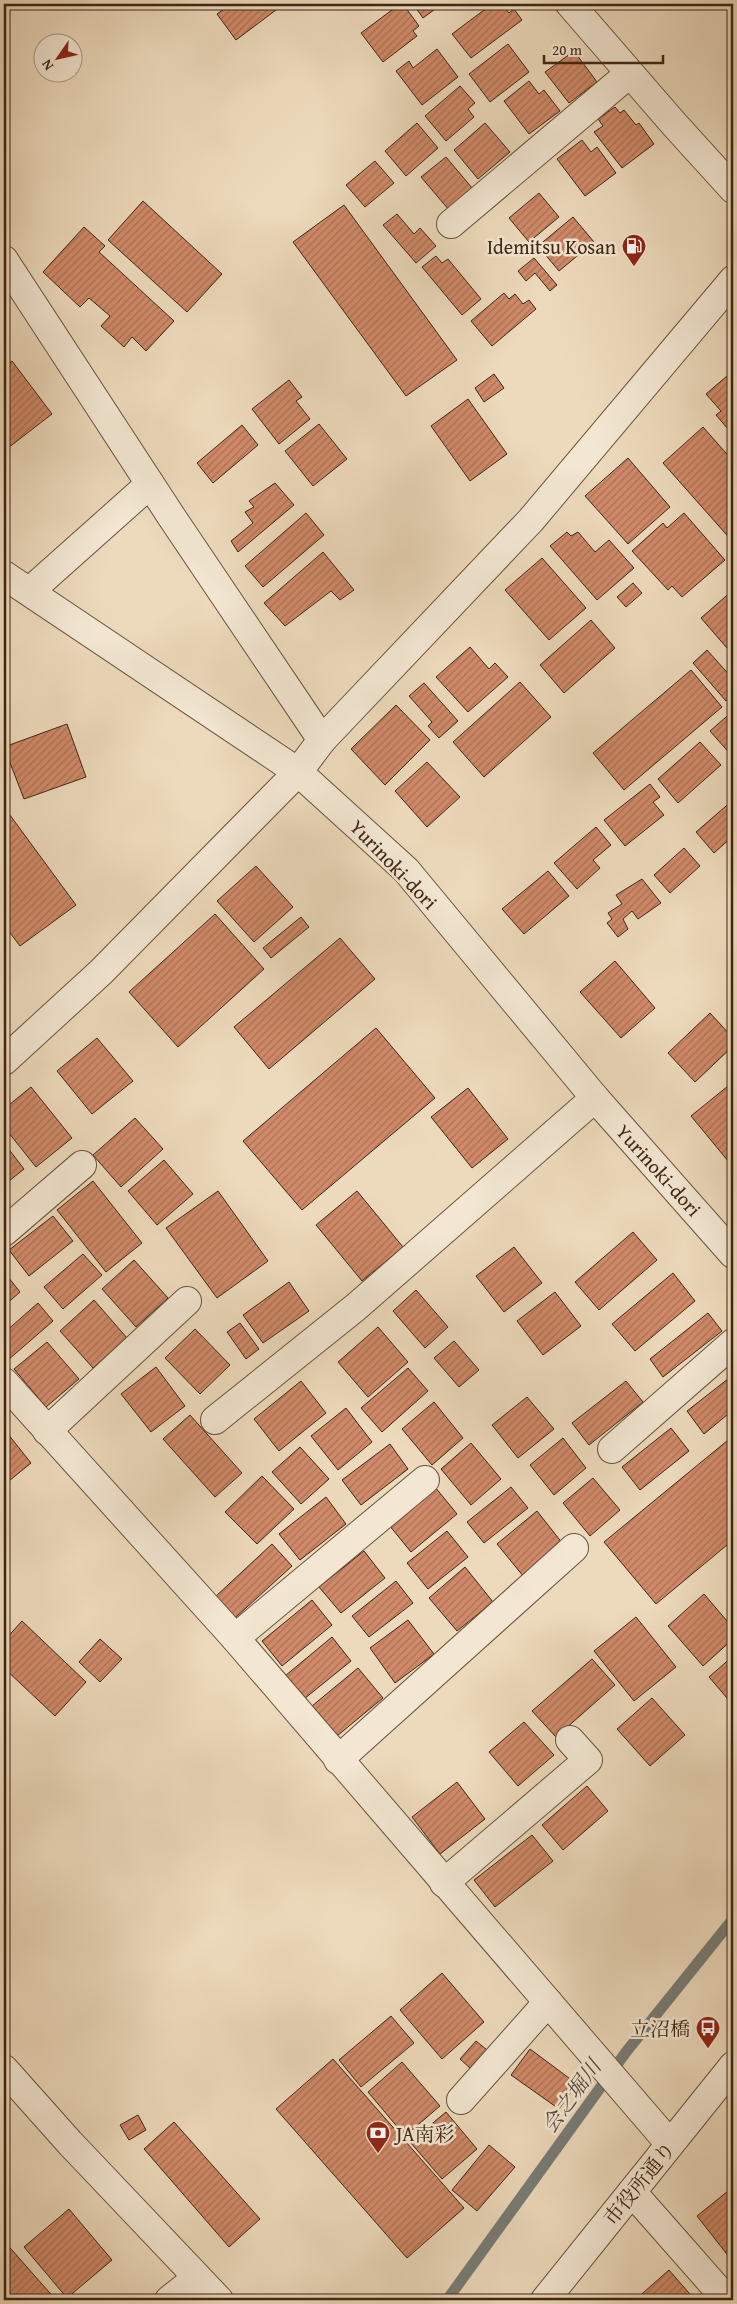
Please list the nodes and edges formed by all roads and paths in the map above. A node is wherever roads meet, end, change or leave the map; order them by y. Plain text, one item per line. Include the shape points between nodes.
1 (570, 4) edge
2 (629, 74) junction
3 (733, 189) edge
4 (451, 224) dead end
5 (4, 260) edge
6 (733, 280) edge
7 (150, 484) junction
8 (4, 575) edge
9 (30, 591) junction
10 (322, 740) junction
11 (298, 772) junction
12 (4, 1061) edge
13 (595, 1098) junction
14 (82, 1165) dead end
15 (4, 1232) edge
16 (733, 1254) edge
17 (187, 1302) dead end
18 (733, 1343) edge
19 (4, 1382) edge
20 (215, 1420) dead end
21 (47, 1431) junction
22 (612, 1449) dead end
23 (424, 1480) dead end
24 (574, 1548) dead end
25 (235, 1638) junction
26 (570, 1740) dead end
27 (338, 1760) junction
28 (444, 1883) junction
29 (548, 2002) junction
30 (733, 2066) edge
31 (4, 2069) edge
32 (461, 2100) dead end
33 (670, 2144) junction
34 (632, 2192) junction
35 (197, 2278) junction
36 (224, 2295) edge
37 (168, 2300) edge
38 (545, 2300) edge
39 (727, 2300) edge

1 - 2 street
2 - 3 street via 680,118
2 - 4 street
5 - 7 street
6 - 10 street via 531,520
7 - 9 street
7 - 10 street
8 - 9 street, Yurinoki-dori
9 - 11 street, Yurinoki-dori
10 - 11 street
11 - 12 street via 101,972
11 - 13 street, Yurinoki-dori via 406,870
13 - 16 street, Yurinoki-dori
13 - 20 street via 356,1307
14 - 15 street
17 - 21 street
18 - 22 street
19 - 21 street
21 - 25 street
23 - 25 street
24 - 27 street
25 - 27 street
26 - 28 street via 588,1760
27 - 28 street
28 - 29 street
29 - 32 street
29 - 33 street
30 - 33 street, 市役所通り
31 - 35 street via 143,2205
33 - 34 street, 市役所通り
34 - 38 street, 市役所通り
34 - 39 street
35 - 36 street
35 - 37 street

